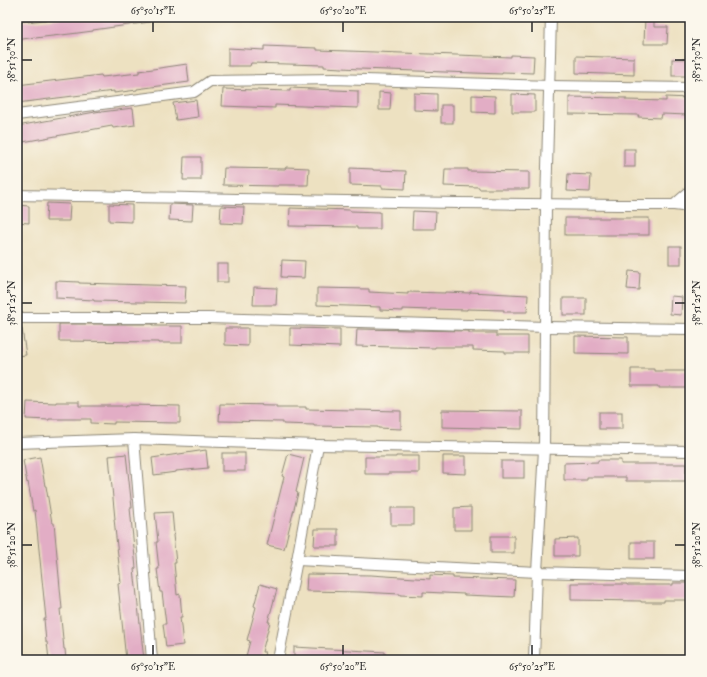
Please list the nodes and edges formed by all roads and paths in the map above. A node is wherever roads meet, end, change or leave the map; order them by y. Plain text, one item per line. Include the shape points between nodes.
1 (551, 17) edge
2 (550, 86) junction
3 (690, 88) edge
4 (17, 115) edge
5 (690, 191) edge
6 (17, 195) edge
7 (546, 205) junction
8 (674, 205) junction
9 (690, 206) edge
10 (17, 318) edge
11 (546, 327) junction
12 (690, 329) edge
13 (134, 439) junction
14 (17, 443) edge
15 (318, 445) junction
16 (544, 449) junction
17 (690, 451) edge
18 (297, 560) junction
19 (537, 572) junction
20 (690, 576) edge
21 (152, 660) edge
22 (278, 660) edge
23 (534, 660) edge

1 - 2 street
2 - 3 street
2 - 4 street via 334,80 210,81 194,92
2 - 7 street
5 - 8 street
6 - 7 street
7 - 8 street
7 - 11 street
8 - 9 street
10 - 11 street via 208,318
11 - 12 street
11 - 16 street
13 - 14 street
13 - 15 street
13 - 21 street
15 - 16 street
15 - 18 street
16 - 17 street
16 - 19 street
18 - 19 street
18 - 22 street
19 - 20 street
19 - 23 street

